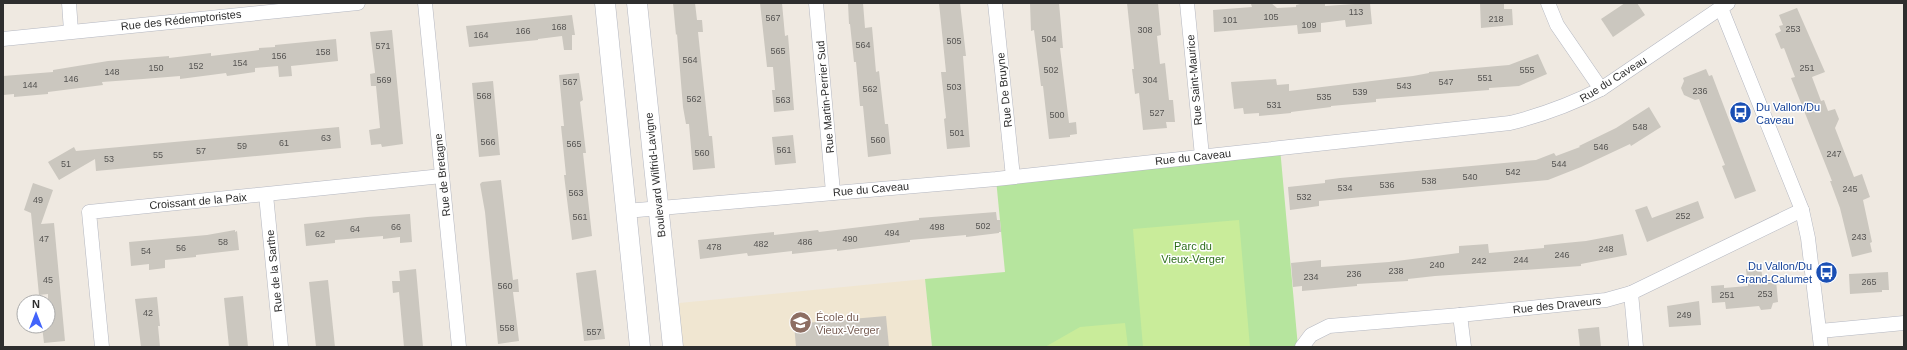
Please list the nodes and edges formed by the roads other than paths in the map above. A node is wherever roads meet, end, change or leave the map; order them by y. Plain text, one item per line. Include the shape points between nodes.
1 (69, 3) edge
2 (358, 3) edge
3 (425, 3) edge
4 (605, 3) edge
5 (637, 3) edge
6 (816, 3) edge
7 (995, 3) edge
8 (1187, 3) edge
9 (1548, 3) edge
10 (1724, 5) edge
11 (71, 31) junction
12 (3, 38) edge
13 (1601, 89) junction
14 (1202, 156) junction
15 (442, 176) junction
16 (1012, 177) junction
17 (834, 192) junction
18 (266, 195) junction
19 (658, 208) junction
20 (1802, 210) junction
21 (626, 211) junction
22 (1631, 293) junction
23 (1460, 315) junction
24 (1904, 323) edge
25 (1820, 332) junction
26 (102, 347) edge
27 (281, 347) edge
28 (459, 347) edge
29 (640, 347) edge
30 (673, 347) edge
31 (1302, 347) edge
32 (1464, 347) edge
33 (1636, 347) edge
34 (1821, 347) edge

1 - 11 street
2 - 11 street, Rue des Rédemptoristes
3 - 15 street, Rue de Bretagne
4 - 21 main road
5 - 19 main road, Boulevard Wilfrid-Lavigne
6 - 17 street, Rue Martin-Perrier Sud
7 - 16 street, Rue De Bruyne
8 - 14 street, Rue Saint-Maurice
9 - 13 street via 1557,25
10 - 13 street, Rue du Caveau
10 - 20 street
11 - 12 street, Rue des Rédemptoristes
13 - 14 street, Rue du Caveau via 1543,115 1510,123
14 - 16 street, Rue du Caveau
15 - 18 street, Croissant de la Paix
15 - 28 street, Rue de Bretagne
16 - 17 street, Rue du Caveau
17 - 19 street, Rue du Caveau
18 - 26 street, Croissant de la Paix via 89,212
18 - 27 street, Rue de la Sarthe
19 - 21 street, Rue du Caveau
19 - 30 main road, Boulevard Wilfrid-Lavigne
20 - 22 street, Rue des Draveurs
20 - 25 street
21 - 29 main road
22 - 23 street, Rue des Draveurs via 1606,300
22 - 33 street
23 - 31 street, Rue des Draveurs via 1329,326 1311,334
23 - 32 street
24 - 25 street
25 - 34 street

